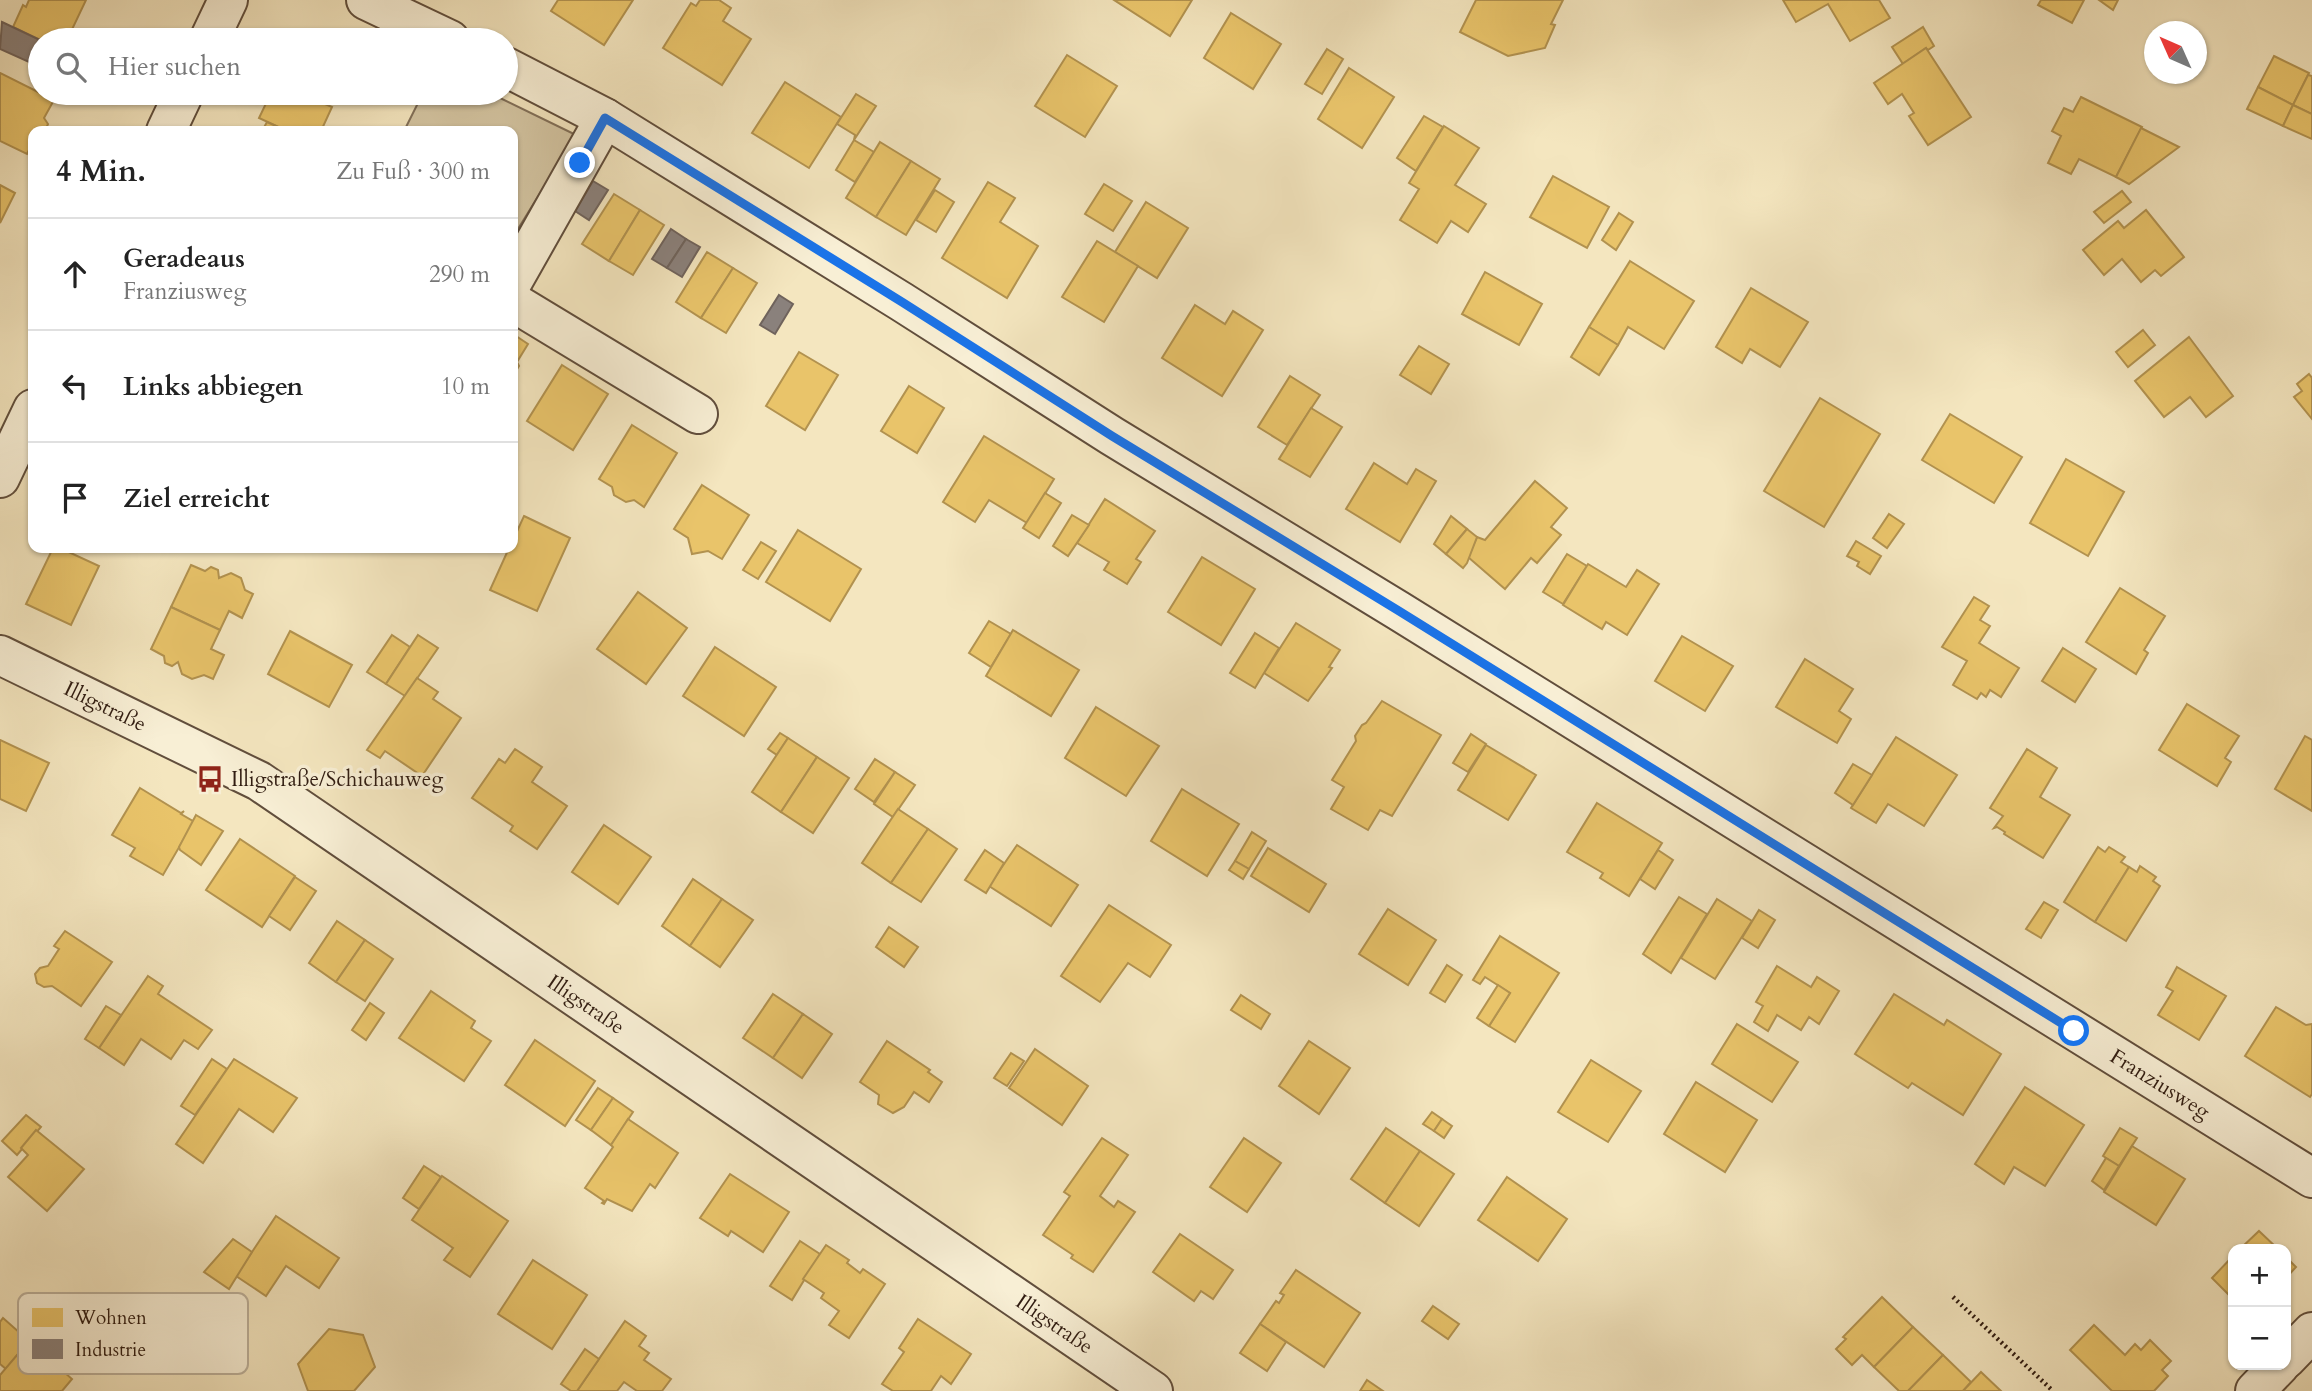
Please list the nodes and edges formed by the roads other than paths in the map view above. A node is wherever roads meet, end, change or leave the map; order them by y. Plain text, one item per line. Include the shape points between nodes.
1 (228, 0) edge
2 (366, 0) edge
3 (215, 28) edge
4 (425, 28) edge
5 (518, 73) edge
6 (178, 105) edge
7 (605, 118) junction
8 (168, 126) edge
9 (518, 272) edge
10 (518, 305) edge
11 (698, 414) dead end
12 (28, 419) edge
13 (0, 478) edge
14 (0, 655) edge
15 (2312, 1178) edge
16 (2312, 1332) edge
17 (2291, 1354) edge
18 (2275, 1370) edge
19 (1153, 1391) edge
20 (2255, 1391) edge

1 - 3 street
2 - 4 street
5 - 7 street, Franziusweg
6 - 8 street
7 - 9 street
7 - 15 street, Franziusweg
10 - 11 street
12 - 13 street
14 - 19 street, Illigstraße via 259,781
16 - 17 street
18 - 20 street

